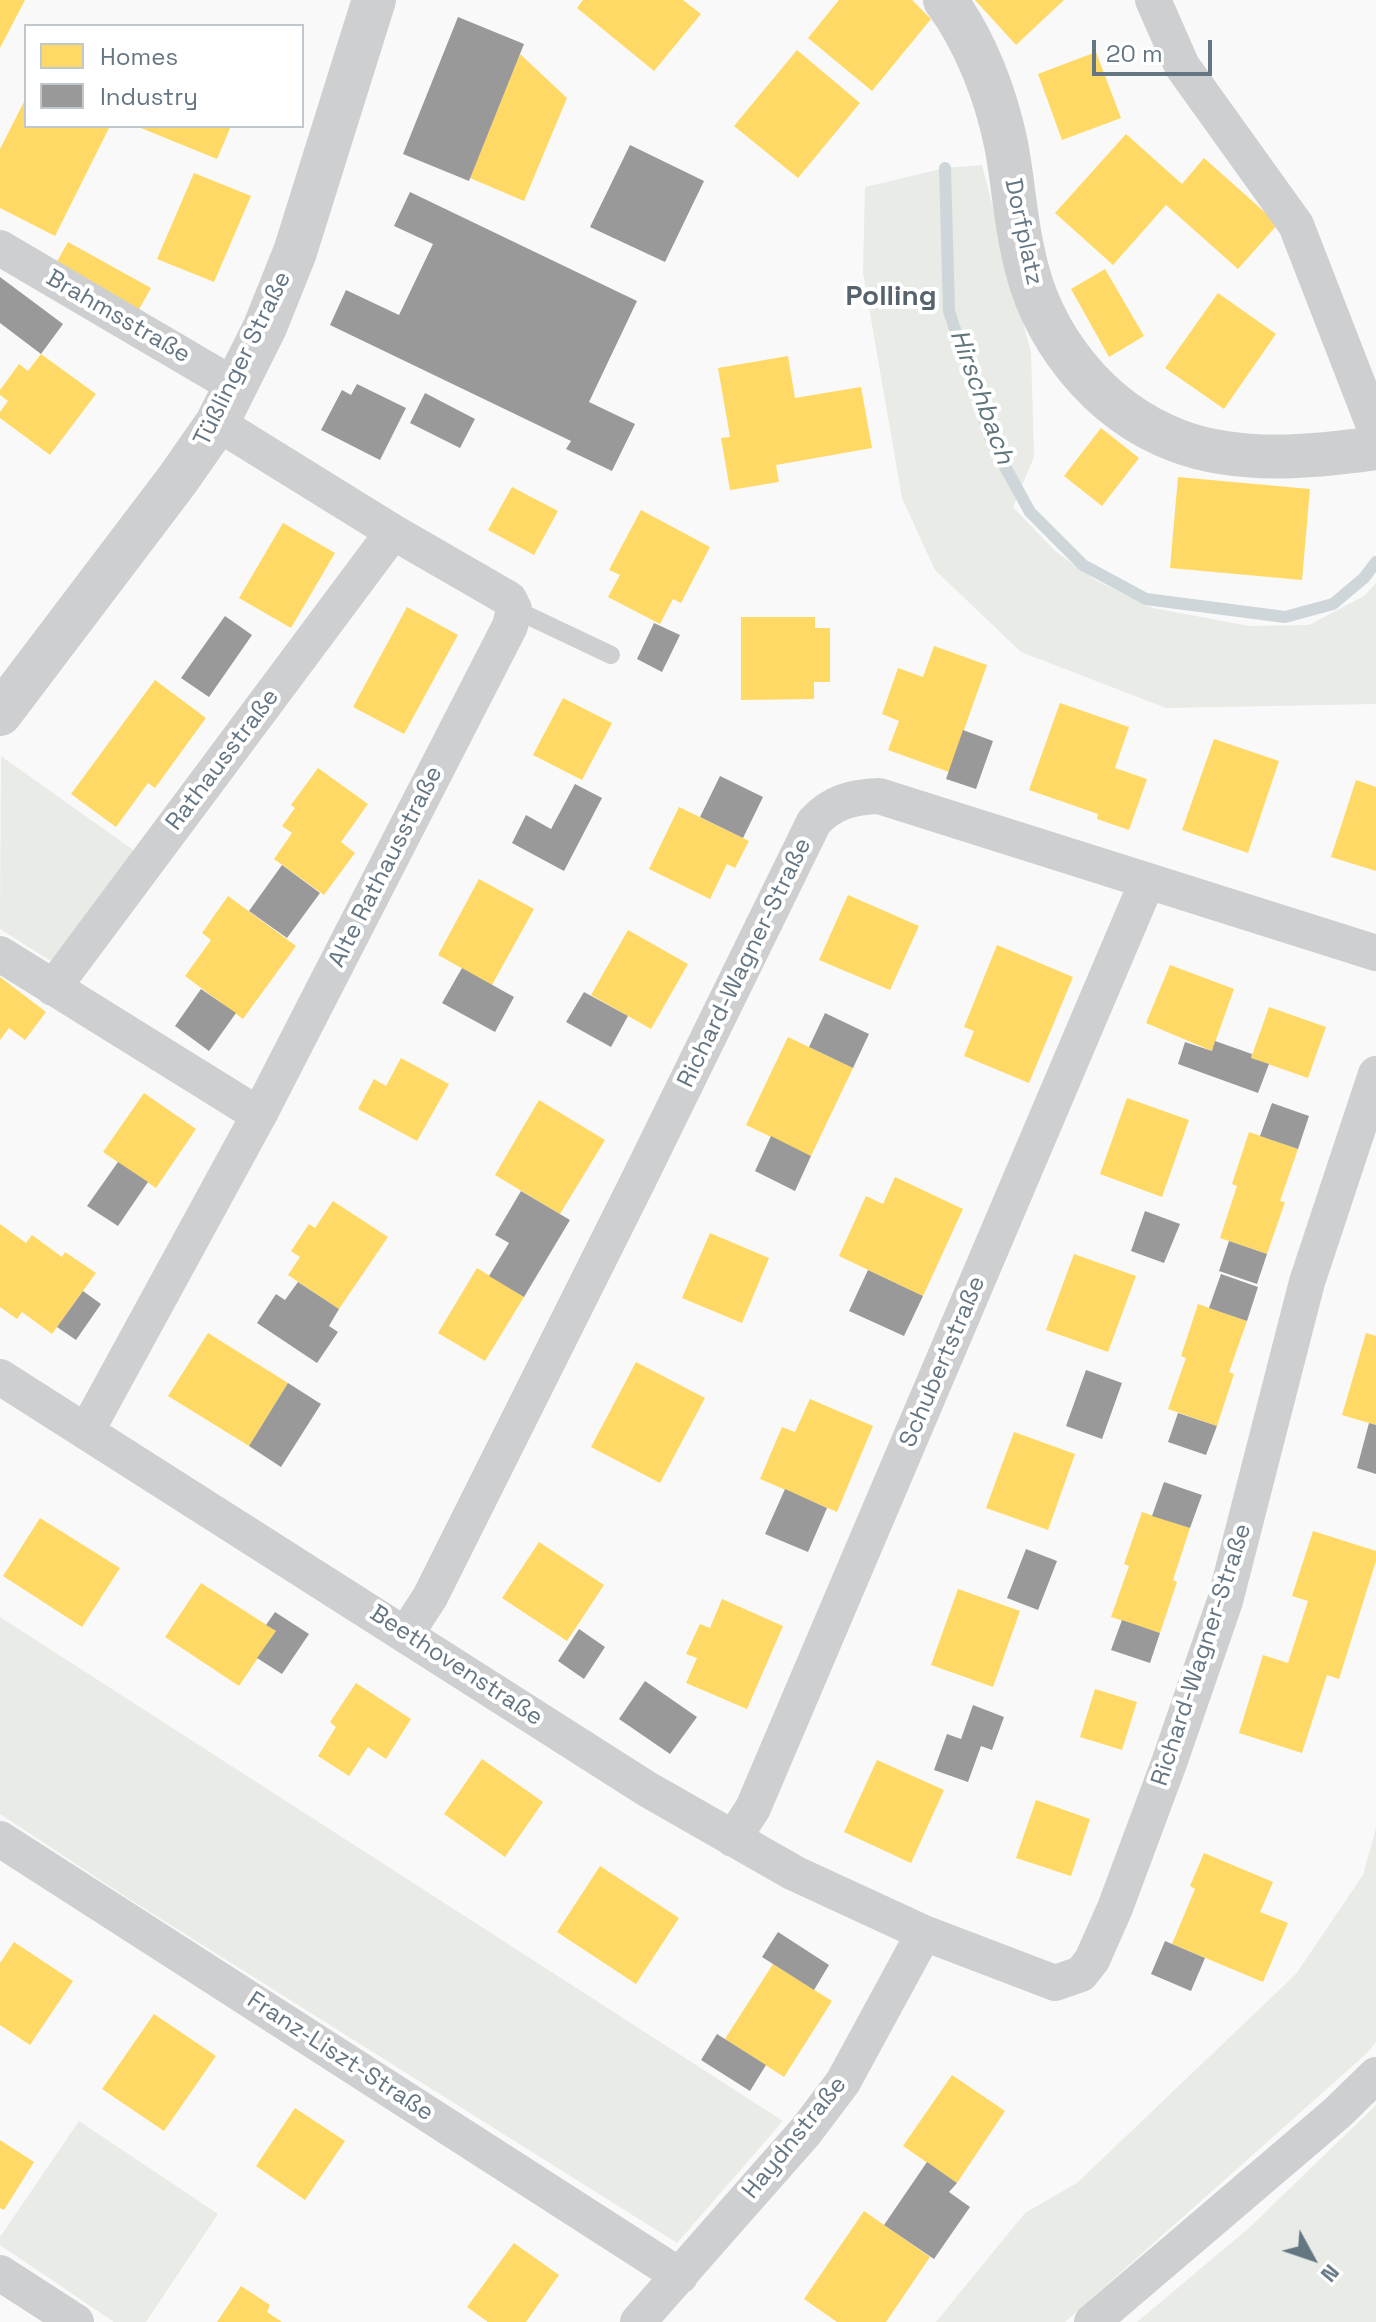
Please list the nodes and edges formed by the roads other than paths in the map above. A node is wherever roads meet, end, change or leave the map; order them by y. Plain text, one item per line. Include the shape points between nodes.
1 (374, 0) edge
2 (945, 0) edge
3 (1153, 0) edge
4 (0, 248) edge
5 (226, 404) junction
6 (1376, 431) edge
7 (1376, 448) edge
8 (393, 532) junction
9 (514, 609) junction
10 (611, 655) dead end
11 (0, 714) edge
12 (1147, 882) junction
13 (1376, 953) edge
14 (0, 954) edge
15 (53, 988) junction
16 (1376, 1074) edge
17 (259, 1115) junction
18 (0, 1377) edge
19 (86, 1432) junction
20 (406, 1634) junction
21 (0, 1839) edge
22 (733, 1839) junction
23 (924, 1933) junction
24 (1376, 2075) edge
25 (0, 2273) edge
26 (680, 2276) junction
27 (76, 2322) edge
28 (638, 2322) edge
29 (1092, 2322) edge

1 - 5 street, Tüßlinger Straße via 295,252
2 - 7 street, Dorfplatz via 972,46 996,108 1031,285 1055,334 1096,390 1179,442 1246,455
3 - 6 street via 1182,66 1296,225
4 - 5 street, Brahmsstraße
5 - 8 street
5 - 11 street, Tüßlinger Straße via 178,479
8 - 9 street via 509,599
8 - 15 street, Rathausstraße
9 - 10 lane
9 - 17 street, Alte Rathausstraße via 503,640
12 - 13 street, Richard-Wagner-Straße
12 - 20 street, Richard-Wagner-Straße via 879,796 854,797 826,808 814,822 430,1597
12 - 22 street, Schubertstraße via 753,1808
14 - 15 street
15 - 17 street
16 - 23 street, Richard-Wagner-Straße via 1307,1282 1225,1601 1092,1960 1081,1974 1055,1983
17 - 19 street, Alte Rathausstraße
18 - 19 street, Beethovenstraße
19 - 20 street, Beethovenstraße
20 - 22 street, Beethovenstraße
21 - 26 street, Franz-Liszt-Straße
22 - 23 street, Beethovenstraße
23 - 26 street, Haydnstraße via 843,2082
24 - 29 street
25 - 27 street
26 - 28 street, Haydnstraße

